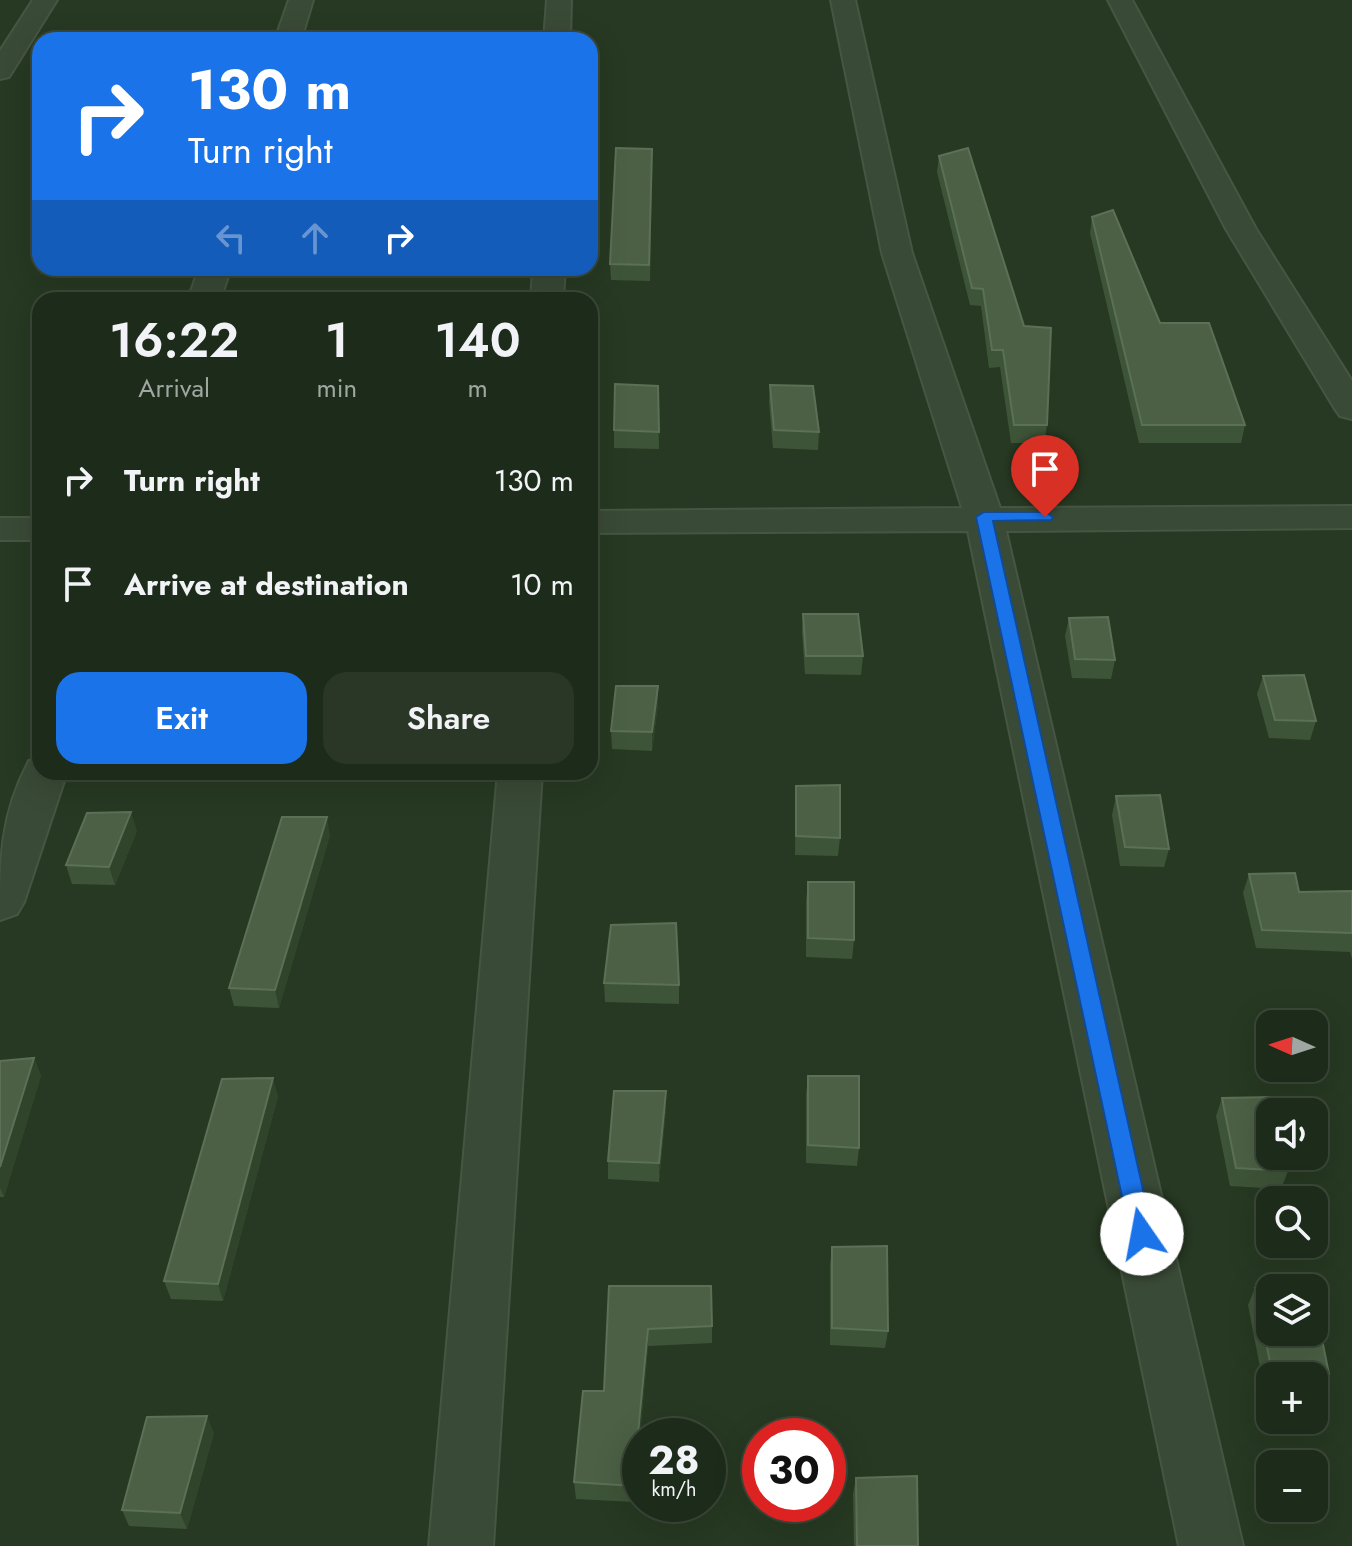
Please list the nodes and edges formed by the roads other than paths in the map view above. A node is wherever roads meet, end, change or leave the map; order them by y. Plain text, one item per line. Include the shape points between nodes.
1 (45, 0) edge
2 (301, 0) edge
3 (559, 0) edge
4 (843, 0) edge
5 (1120, 0) edge
6 (291, 32) edge
7 (557, 32) edge
8 (0, 71) edge
9 (1352, 409) edge
10 (984, 517) junction
11 (1352, 517) edge
12 (598, 522) edge
13 (0, 529) edge
14 (32, 529) edge
15 (42, 780) edge
16 (519, 780) edge
17 (0, 902) edge
18 (461, 1546) edge
19 (1211, 1546) edge

1 - 8 street
2 - 6 street
3 - 7 street
4 - 10 street via 897,253
5 - 9 street via 1241,229
10 - 11 street
10 - 12 street
10 - 19 street
13 - 14 street
15 - 17 street
16 - 18 street

